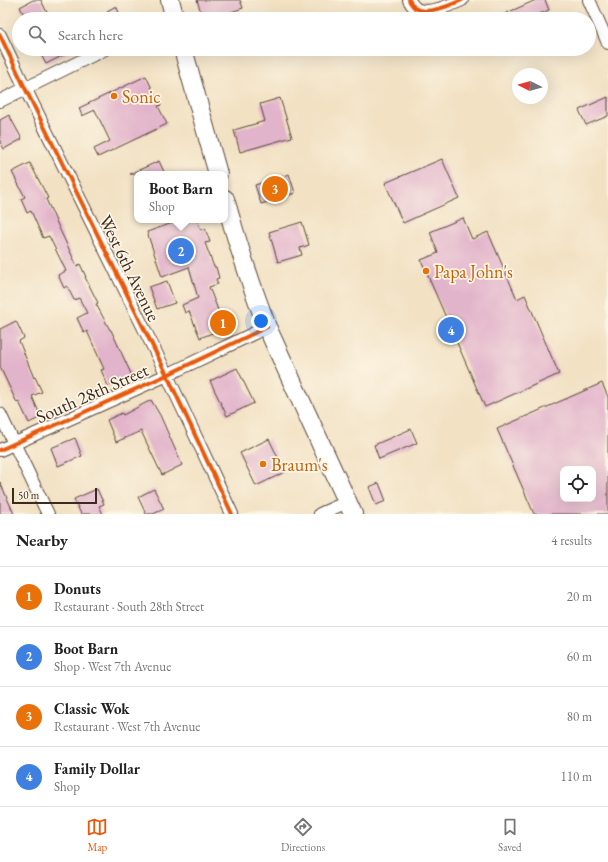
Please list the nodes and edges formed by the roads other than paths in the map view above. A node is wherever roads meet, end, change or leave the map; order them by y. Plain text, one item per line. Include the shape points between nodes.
1 (409, 0) edge
2 (462, 0) edge
3 (589, 0) edge
4 (594, 12) edge
5 (596, 16) edge
6 (0, 35) edge
7 (608, 43) edge
8 (91, 56) edge
9 (185, 56) edge
10 (25, 88) junction
11 (0, 100) edge
12 (217, 171) edge
13 (228, 209) edge
14 (267, 327) junction
15 (167, 375) junction
16 (0, 414) edge
17 (14, 443) junction
18 (0, 450) edge
19 (350, 508) edge
20 (48, 514) edge
21 (232, 514) edge
22 (320, 514) edge

1 - 2 street via 415,8 424,10 446,7
3 - 4 street
5 - 7 street
6 - 10 street, West 6th Avenue
8 - 10 street
9 - 12 main road
10 - 11 street
10 - 15 street, West 6th Avenue
13 - 14 main road
14 - 15 street, South 28th Street
14 - 19 main road
15 - 17 street, South 28th Street
15 - 21 street, West 6th Avenue
16 - 17 street
17 - 18 street, South 28th Street
17 - 20 street
19 - 22 street

